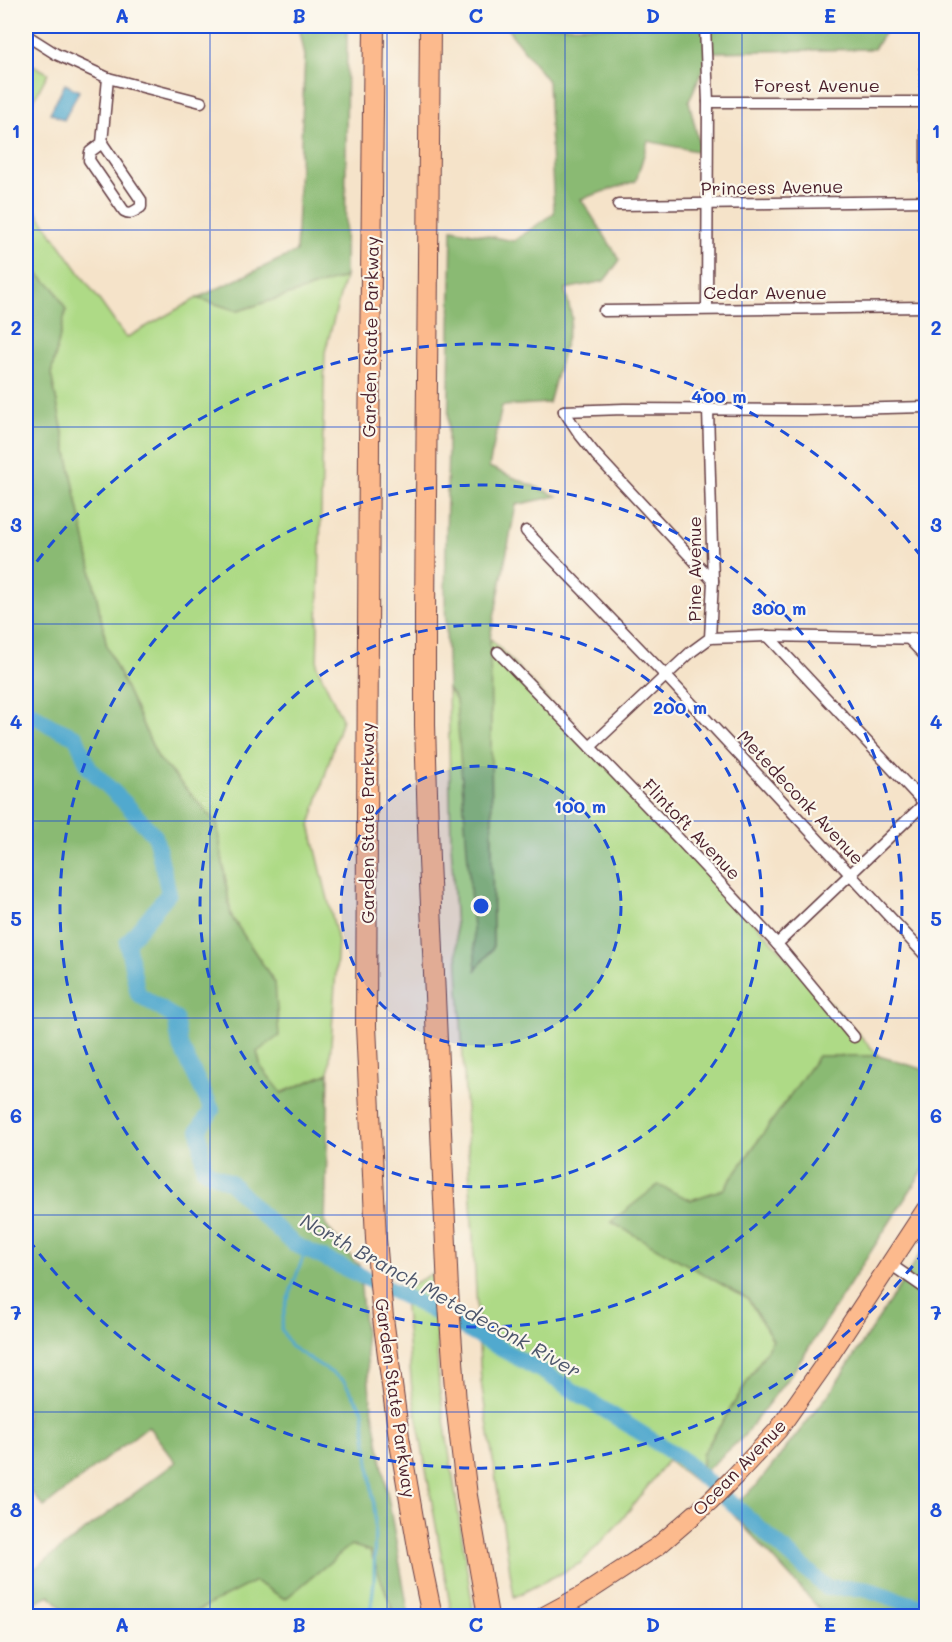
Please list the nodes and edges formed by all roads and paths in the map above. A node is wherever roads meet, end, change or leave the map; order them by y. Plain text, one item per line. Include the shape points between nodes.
1 (374, 26) edge
2 (430, 26) edge
3 (705, 26) edge
4 (26, 35) edge
5 (926, 47) edge
6 (108, 78) junction
7 (201, 102) dead end
8 (708, 102) junction
9 (926, 102) edge
10 (102, 143) junction
11 (926, 201) edge
12 (706, 204) junction
13 (618, 206) dead end
14 (927, 225) edge
15 (927, 307) edge
16 (707, 308) junction
17 (604, 311) dead end
18 (927, 407) edge
19 (708, 410) junction
20 (526, 531) dead end
21 (713, 581) junction
22 (768, 636) junction
23 (710, 638) junction
24 (909, 639) junction
25 (927, 639) edge
26 (498, 652) dead end
27 (927, 657) edge
28 (666, 676) junction
29 (590, 747) junction
30 (926, 803) edge
31 (850, 874) junction
32 (777, 944) junction
33 (927, 956) edge
34 (854, 1037) dead end
35 (927, 1209) edge
36 (890, 1264) junction
37 (927, 1289) edge
38 (432, 1617) edge
39 (488, 1617) edge
40 (544, 1617) edge

1 - 38 highway, Garden State Parkway via 366,1026 383,1318 399,1437
2 - 39 highway via 425,404 429,872 452,1353 467,1496
3 - 8 street
4 - 6 street
5 - 9 street
6 - 7 street
6 - 10 street
8 - 9 street, Forest Avenue
8 - 12 street
9 - 11 street
10 - 10 street via 90,152 89,160 124,211 132,213 141,207 141,200
11 - 12 street, Princess Avenue
11 - 14 street
12 - 13 street, Princess Avenue
12 - 16 street
15 - 16 street, Cedar Avenue
16 - 17 street, Cedar Avenue
18 - 19 street
19 - 21 street, Pine Avenue
19 - 21 street via 564,411 596,455
20 - 28 street, Metedeconk Avenue
21 - 23 street, Pine Avenue
22 - 23 street
22 - 24 street
22 - 30 street
23 - 28 street, Pine Avenue
24 - 25 street
24 - 27 street
26 - 29 street, Flintoft Avenue
28 - 29 street, Pine Avenue
28 - 31 street, Metedeconk Avenue
29 - 32 street, Flintoft Avenue
30 - 31 street
31 - 32 street
31 - 33 street, Metedeconk Avenue
32 - 34 street, Flintoft Avenue
35 - 36 main road, Ocean Avenue
36 - 37 street
36 - 40 main road, Ocean Avenue via 778,1430 734,1477 657,1546

